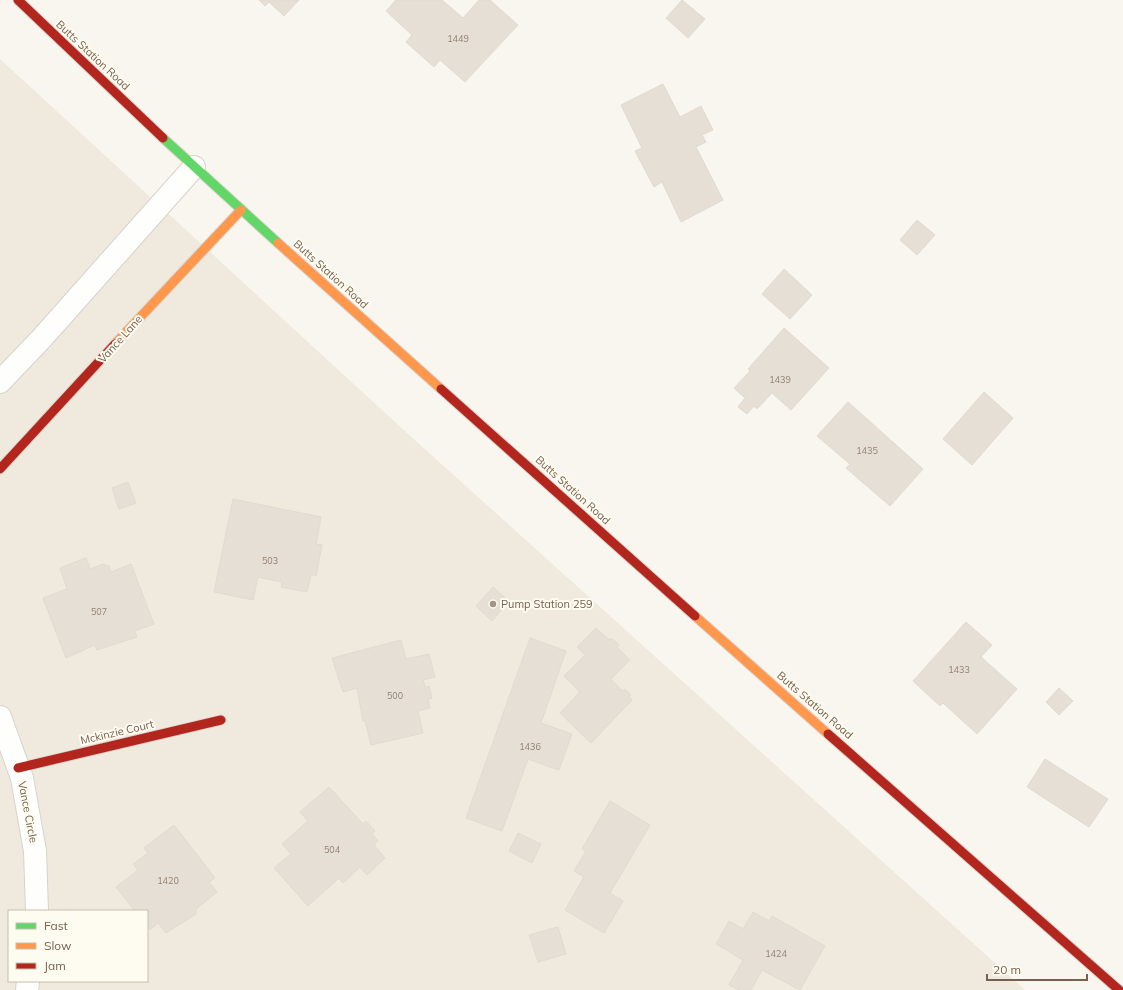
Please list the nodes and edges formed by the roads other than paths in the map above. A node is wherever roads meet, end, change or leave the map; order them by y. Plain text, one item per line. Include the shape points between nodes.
1 (18, 0) edge
2 (194, 167) junction
3 (241, 210) junction
4 (0, 382) edge
5 (0, 469) edge
6 (0, 717) edge
7 (221, 720) dead end
8 (18, 768) junction
9 (37, 910) edge
10 (1119, 990) edge

1 - 2 main road, Butts Station Road
2 - 3 main road, Butts Station Road
2 - 4 street
3 - 5 main road, Vance Lane via 181,271 59,408
3 - 10 main road, Butts Station Road
6 - 8 street, Vance Circle
7 - 8 main road, Mckinzie Court
8 - 9 street, Vance Circle via 35,851

